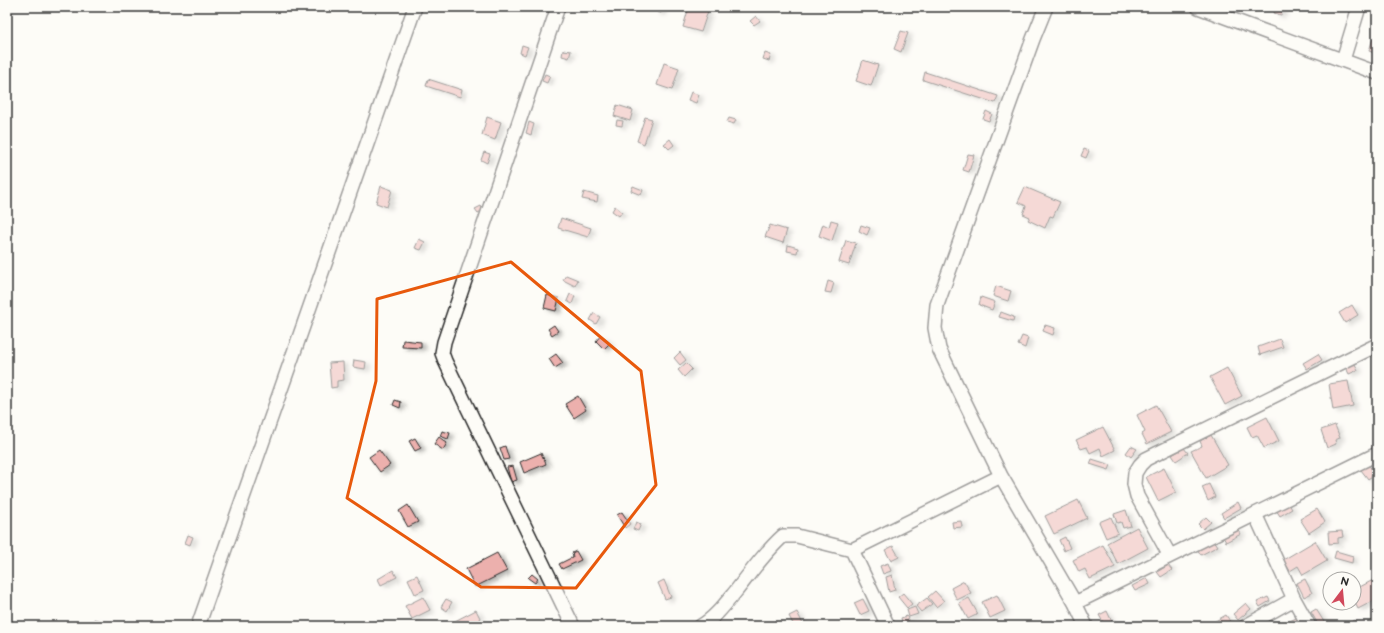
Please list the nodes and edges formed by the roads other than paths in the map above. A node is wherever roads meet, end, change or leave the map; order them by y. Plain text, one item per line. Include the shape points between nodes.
1 (416, 7) edge
2 (558, 7) edge
3 (1046, 7) edge
4 (1198, 7) edge
5 (1359, 7) edge
6 (1343, 60) junction
7 (1377, 73) edge
8 (1377, 345) edge
9 (1377, 454) edge
10 (1001, 476) junction
11 (1255, 514) junction
12 (852, 550) junction
13 (1170, 556) junction
14 (1294, 599) junction
15 (1074, 603) junction
16 (198, 626) edge
17 (573, 626) edge
18 (701, 626) edge
19 (888, 626) edge
20 (1086, 626) edge
21 (1246, 626) edge
22 (1309, 626) edge

1 - 16 street
2 - 17 street via 442,353
3 - 10 street via 937,305 934,328 939,349
4 - 6 street
5 - 6 street
6 - 7 street
8 - 13 street via 1146,459 1140,465 1135,473 1137,496
9 - 11 street
10 - 12 street
10 - 15 street
11 - 13 street
11 - 14 street
12 - 18 street via 797,536 783,536 771,546 724,605
12 - 19 street
13 - 15 street
14 - 21 street
14 - 22 street
15 - 20 street

